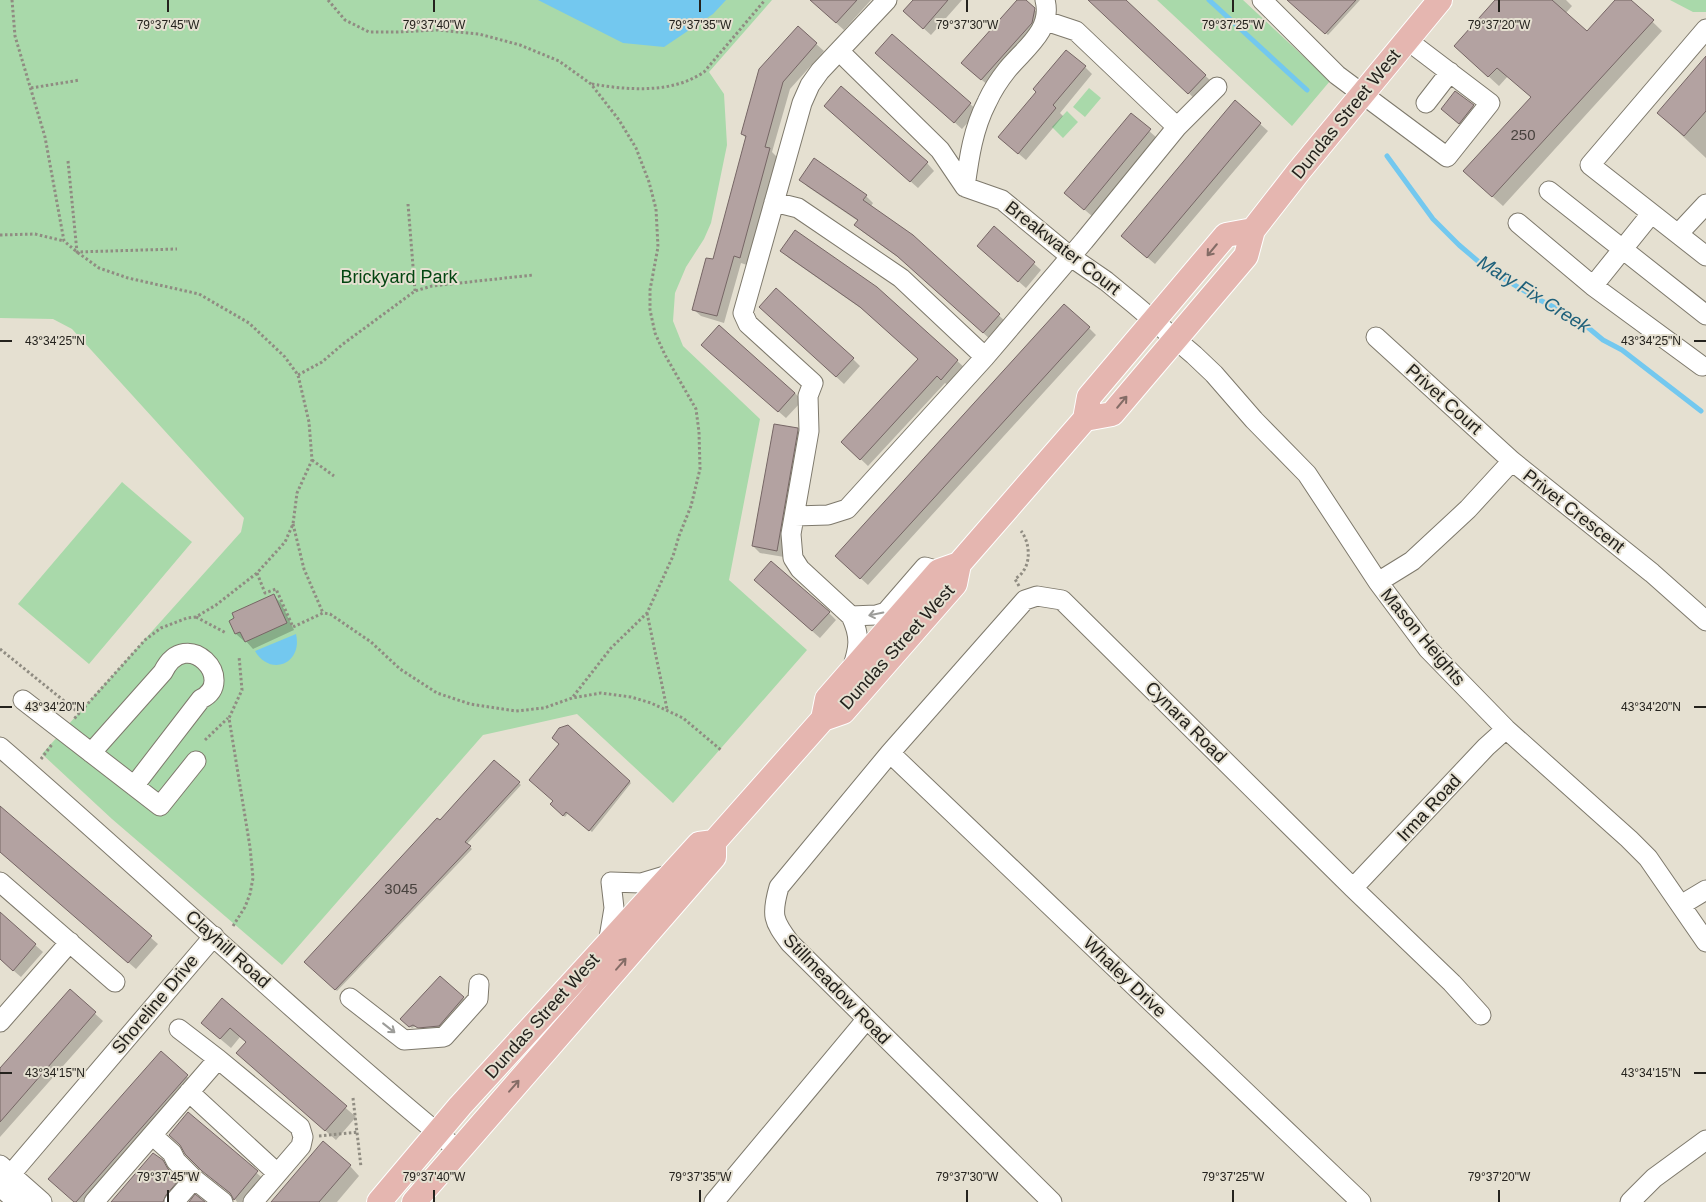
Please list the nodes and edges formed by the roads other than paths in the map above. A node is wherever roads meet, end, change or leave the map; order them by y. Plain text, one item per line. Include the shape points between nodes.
1 (887, 0) edge
2 (1045, 0) edge
3 (1262, 0) edge
4 (1440, 0) edge
5 (1046, 21) junction
6 (1706, 29) edge
7 (1407, 40) junction
8 (839, 51) junction
9 (1450, 72) junction
10 (1217, 87) dead end
11 (1362, 94) junction
12 (1426, 103) dead end
13 (1177, 127) junction
14 (965, 187) junction
15 (1549, 191) dead end
16 (774, 202) junction
17 (1706, 204) edge
18 (1651, 214) junction
19 (1518, 223) dead end
20 (1253, 230) junction
21 (1678, 234) junction
22 (1623, 249) junction
23 (1071, 256) junction
24 (1706, 256) edge
25 (1593, 286) junction
26 (1706, 315) edge
27 (1154, 320) junction
28 (1376, 337) dead end
29 (1175, 339) junction
30 (985, 357) junction
31 (1702, 366) dead end
32 (1085, 419) junction
33 (1512, 460) junction
34 (795, 516) junction
35 (949, 568) junction
36 (1378, 582) junction
37 (851, 616) junction
38 (1706, 621) edge
39 (851, 672) junction
40 (23, 700) dead end
41 (823, 719) junction
42 (1506, 729) junction
43 (0, 747) edge
44 (92, 753) junction
45 (890, 753) junction
46 (196, 761) dead end
47 (134, 786) junction
48 (714, 842) junction
49 (671, 874) junction
50 (0, 882) edge
51 (1353, 888) junction
52 (1706, 890) edge
53 (1681, 906) junction
54 (214, 936) junction
55 (70, 942) junction
56 (1706, 942) edge
57 (608, 944) junction
58 (115, 982) dead end
59 (479, 984) dead end
60 (350, 998) dead end
61 (1480, 1015) dead end
62 (866, 1020) junction
63 (0, 1022) edge
64 (179, 1029) dead end
65 (218, 1059) junction
66 (189, 1092) junction
67 (437, 1133) junction
68 (152, 1135) junction
69 (1706, 1140) edge
70 (458, 1150) junction
71 (277, 1173) junction
72 (3, 1178) edge
73 (194, 1179) junction
74 (721, 1199) edge
75 (18, 1202) edge
76 (42, 1202) edge
77 (94, 1202) edge
78 (174, 1202) edge
79 (224, 1202) edge
80 (253, 1202) edge
81 (379, 1202) edge
82 (414, 1202) edge
83 (1052, 1202) edge
84 (1360, 1202) edge
85 (1630, 1202) edge

1 - 8 street
2 - 5 street
3 - 11 street via 1337,75
4 - 7 main road, Dundas Street West
5 - 13 street via 1076,31
5 - 14 street via 1007,70 986,103 971,147
6 - 18 street via 1590,164
7 - 9 street
7 - 11 main road, Dundas Street West
8 - 14 street via 940,150
8 - 16 street via 810,85 802,103
9 - 11 street via 1490,103 1447,157
9 - 12 street
10 - 13 street
11 - 20 main road, Dundas Street West
13 - 23 street
14 - 23 street, Breakwater Court via 1002,200
15 - 22 street
16 - 30 street via 798,208 901,278
16 - 34 street via 744,314 748,324 813,382 808,396 809,431
17 - 21 street
18 - 21 street
18 - 22 street
19 - 25 street
20 -> 27 main road, Dundas Street West via 1226,235
20 - 29 main road, Dundas Street West via 1246,256
21 - 24 street
22 - 25 street
22 - 26 street
23 - 27 street, Breakwater Court
23 - 30 street
25 - 31 street
27 - 29 street, Mason Heights
27 - 32 main road, Dundas Street West via 1089,397
28 - 33 street, Privet Court
32 -> 29 main road, Dundas Street West via 1112,414
29 - 36 street, Mason Heights via 1214,374 1307,474
30 - 34 street via 847,509 828,515
32 - 35 main road, Dundas Street West
33 - 36 street, Privet Crescent via 1468,509 1412,562
33 - 38 street, Privet Crescent
34 - 37 street via 791,534 793,558 800,569
35 -> 37 street via 925,567 886,612
35 - 39 main road, Dundas Street West
35 - 41 main road, Dundas Street West via 955,584 843,712
36 - 42 street, Mason Heights via 1428,649
37 - 39 street via 859,640
39 - 41 main road, Dundas Street West via 827,699
40 - 44 street
41 - 48 main road, Dundas Street West
42 - 51 street, Irma Road
42 - 53 street, Mason Heights via 1648,858
43 - 54 street, Clayhill Road
44 - 47 street
44 - 47 street via 174,657 184,653 196,654 205,661 214,675 213,690 201,699
45 - 51 street, Cynara Road via 1025,600 1038,596 1062,600
45 - 62 street, Stillmeadow Road via 778,887 774,905 776,924 790,943
45 - 84 street, Whaley Drive
46 - 47 street via 160,806
48 - 49 main road, Dundas Street West via 699,844
70 -> 48 main road, Dundas Street West via 714,857
49 - 57 main road, Dundas Street West
49 - 57 street via 641,882 611,882 614,908
50 - 55 street
51 - 61 street, Cynara Road via 1452,983
52 - 53 street
53 - 56 street, Mason Heights
54 - 67 street, Clayhill Road
54 - 72 street, Shoreline Drive
55 - 58 street
55 - 63 street
57 - 67 main road, Dundas Street West
60 -> 59 street via 404,1040 444,1037 478,998
62 - 74 street
62 - 83 street, Stillmeadow Road
64 - 65 street
65 - 66 street
65 - 71 street via 300,1127 303,1137 300,1146
66 - 68 street
66 - 71 street
67 - 70 street, Clayhill Road
67 - 81 main road, Dundas Street West
68 - 73 street
68 - 77 street
69 - 85 street via 1654,1178
70 - 82 main road, Dundas Street West
71 - 80 street
72 - 75 street
72 - 76 street
73 - 78 street
73 - 79 street

